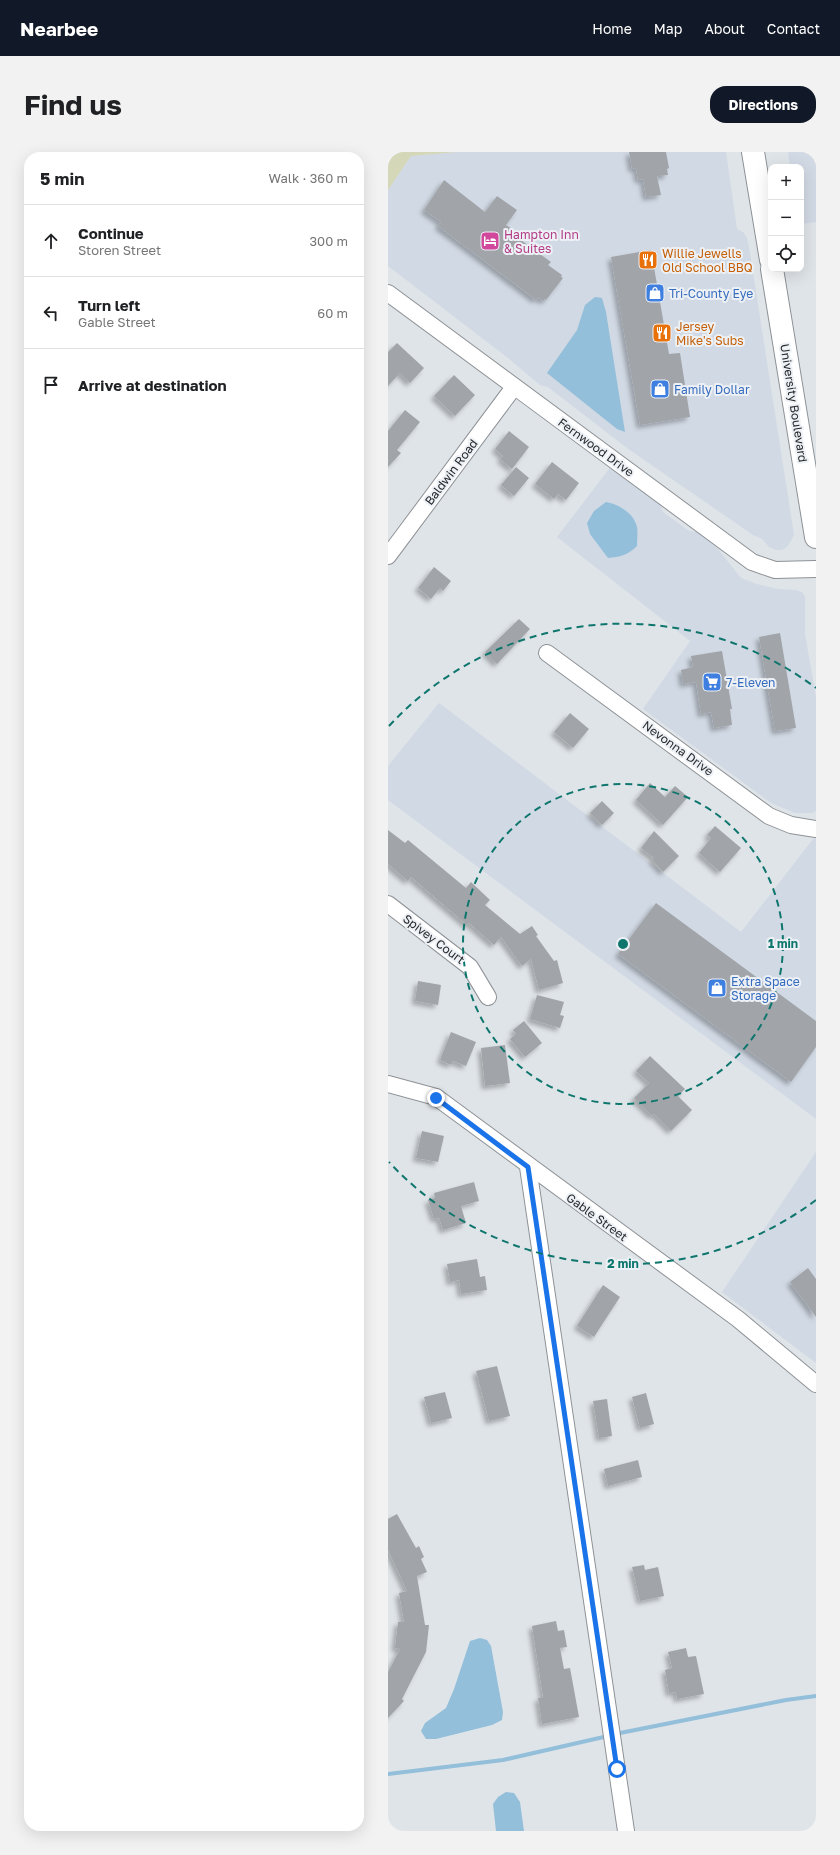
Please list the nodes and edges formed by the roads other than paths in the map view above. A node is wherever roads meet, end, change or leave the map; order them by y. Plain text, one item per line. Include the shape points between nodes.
1 (753, 152) edge
2 (768, 242) edge
3 (772, 272) edge
4 (388, 293) edge
5 (514, 387) junction
6 (816, 537) edge
7 (388, 556) edge
8 (816, 569) edge
9 (547, 653) dead end
10 (816, 829) edge
11 (388, 904) edge
12 (488, 997) dead end
13 (388, 1084) edge
14 (528, 1167) junction
15 (816, 1384) edge
16 (626, 1831) edge

1 - 2 main road
3 - 6 main road, University Boulevard
4 - 5 street, Fernwood Drive
5 - 7 street, Baldwin Road
5 - 8 street, Fernwood Drive via 752,562 775,570
9 - 10 street, Nevonna Drive via 769,816 791,825
11 - 12 street, Spivey Court via 470,967
13 - 14 street, Gable Street via 436,1098
14 - 15 street, Gable Street via 738,1319
14 - 16 street

